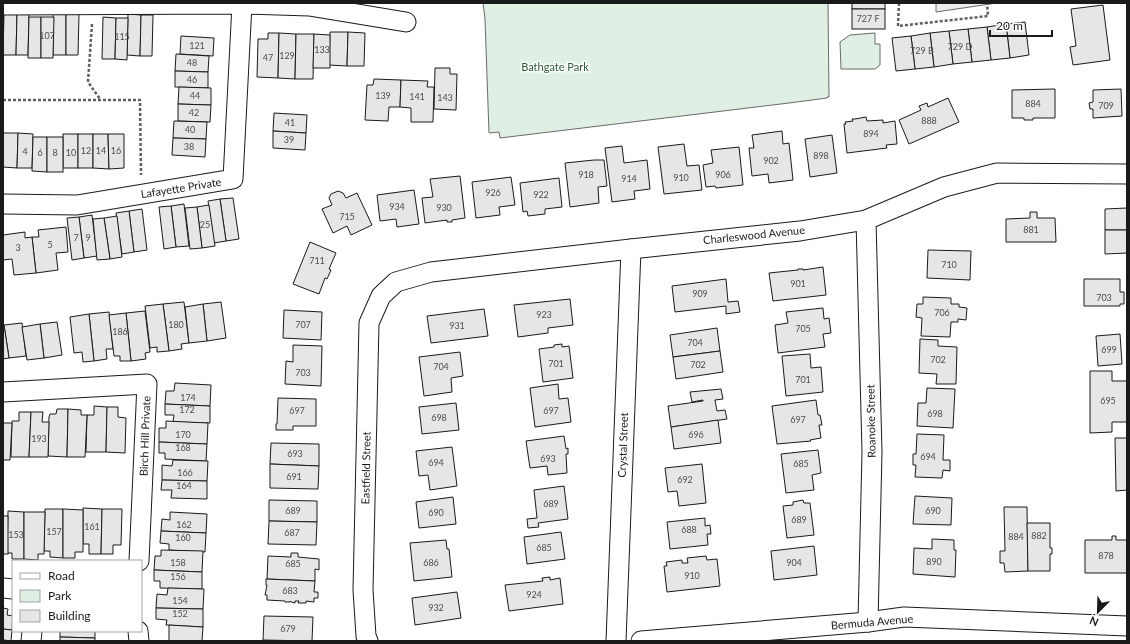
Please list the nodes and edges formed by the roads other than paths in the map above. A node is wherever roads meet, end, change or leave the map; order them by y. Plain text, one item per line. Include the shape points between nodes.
1 (242, 4) junction
2 (3, 5) edge
3 (406, 22) dead end
4 (1127, 174) edge
5 (3, 204) edge
6 (866, 220) junction
7 (631, 248) junction
8 (381, 296) joint
9 (3, 392) edge
10 (140, 560) edge
11 (868, 622) junction
12 (1127, 626) edge
13 (368, 641) edge
14 (616, 641) edge
15 (641, 641) edge

1 - 2 street
1 - 3 street via 309,6
1 - 5 street, Lafayette Private via 233,179 77,205
4 - 6 street, Charleswood Avenue via 997,173 944,187
6 - 7 street, Charleswood Avenue via 800,231
6 - 11 street, Roanoke Street via 872,452
7 - 8 street, Charleswood Avenue via 432,272 396,282
7 - 14 street, Crystal Street
8 - 13 street, Eastfield Street via 369,323 363,590
9 - 10 street, Birch Hill Private via 147,384
11 - 12 street, Bermuda Avenue via 904,617
11 - 15 street, Bermuda Avenue

